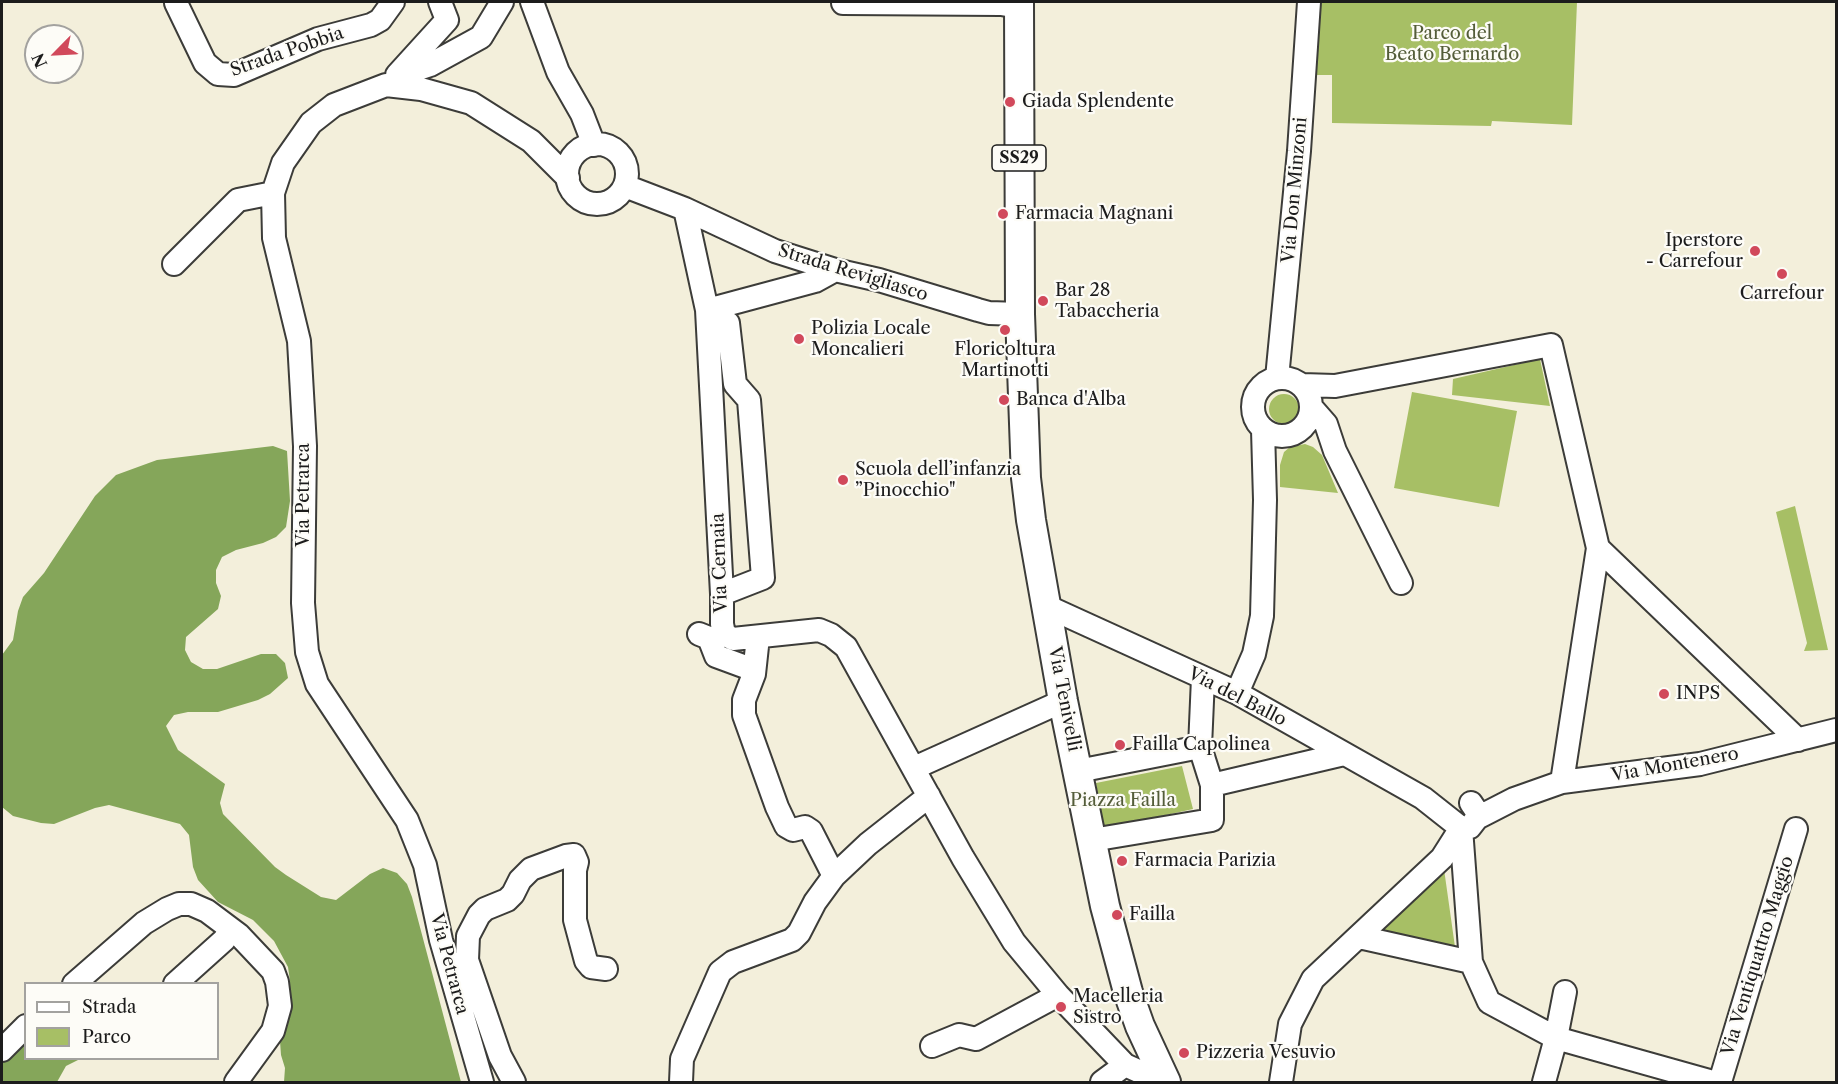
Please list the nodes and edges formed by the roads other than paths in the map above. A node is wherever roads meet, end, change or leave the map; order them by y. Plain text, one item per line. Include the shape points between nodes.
1 (393, 2) edge
2 (440, 2) edge
3 (502, 2) edge
4 (1309, 2) edge
5 (176, 3) dead end
6 (536, 3) edge
7 (843, 3) dead end
8 (1018, 4) edge
9 (393, 79) junction
10 (531, 141) junction
11 (588, 147) junction
12 (568, 178) junction
13 (625, 186) junction
14 (273, 193) junction
15 (685, 209) junction
16 (174, 264) dead end
17 (835, 270) junction
18 (707, 309) junction
19 (1020, 318) junction
20 (1277, 378) junction
21 (1309, 399) junction
22 (1283, 432) junction
23 (1335, 451) junction
24 (1598, 548) junction
25 (1401, 583) dead end
26 (722, 594) junction
27 (1046, 606) junction
28 (699, 634) dead end
29 (758, 637) junction
30 (754, 670) junction
31 (1203, 678) junction
32 (1237, 693) junction
33 (1063, 701) junction
34 (1836, 730) edge
35 (1798, 740) junction
36 (1200, 747) junction
37 (1344, 754) junction
38 (914, 768) junction
39 (1078, 771) junction
40 (1562, 782) junction
41 (1212, 785) junction
42 (929, 796) junction
43 (1464, 814) junction
44 (1796, 830) dead end
45 (1092, 840) junction
46 (834, 875) junction
47 (231, 929) junction
48 (1359, 937) junction
49 (1471, 962) junction
50 (606, 969) dead end
51 (76, 982) edge
52 (177, 982) edge
53 (1565, 992) dead end
54 (1058, 995) junction
55 (24, 1028) edge
56 (1556, 1038) junction
57 (932, 1046) dead end
58 (2, 1050) edge
59 (1149, 1074) edge
60 (237, 1083) edge
61 (482, 1083) edge
62 (514, 1083) edge
63 (681, 1083) edge
64 (1102, 1083) edge
65 (1281, 1083) edge
66 (1544, 1083) edge
67 (1713, 1083) edge
68 (1720, 1083) edge

1 - 5 street, Strada Pobbia via 380,20 371,25 318,39 234,75 218,74 205,63
2 - 9 street via 447,20
3 - 9 street via 481,37 430,65
4 - 20 street, Via Don Minzoni
6 - 11 street via 558,72 582,114
7 - 8 street
8 - 19 main road, SS29
9 - 10 street, Via Petrarca via 471,103
9 - 14 street, Via Petrarca via 334,105 311,123 283,163
10 - 11 street, Via Petrarca
10 - 12 street, Via Petrarca
11 - 12 street via 570,161
11 - 13 street via 603,145 618,153 627,168
12 - 13 street via 576,195 593,204 612,200
13 - 15 street, Strada Revigliasco
14 - 16 street via 238,200
14 - 61 street, Via Petrarca via 274,238 299,341 307,652 317,684 407,820 425,865 441,940
15 - 17 street, Strada Revigliasco via 775,250
15 - 18 street, Via Cernaia
17 - 18 street via 814,281
17 - 19 street, Strada Revigliasco
18 - 26 street, Via Cernaia
18 - 26 street via 728,323 735,384 749,400 763,578
19 - 27 main road, Via Tenivelli via 1026,478
20 - 21 street via 1286,377
20 - 22 street via 1261,387 1253,404 1257,423
21 - 22 street via 1311,416
21 - 23 street via 1326,424
21 - 24 street via 1335,386 1551,345
22 - 23 street via 1315,436
22 - 32 street via 1264,465 1262,616 1254,654
23 - 25 street
24 - 35 street
24 - 40 street
26 - 29 street, Via Cernaia via 724,634 733,639
27 - 31 street, Via del Ballo
27 - 33 main road, Via Tenivelli
28 - 30 street via 709,638 716,656
29 - 30 street
29 - 38 street, Via Cernaia via 819,630 846,647
30 - 46 street via 744,700 744,715 777,807 786,826 811,831
31 - 32 street, Via del Ballo
31 - 36 street
32 - 37 street, Via del Ballo
33 - 38 street
33 - 39 main road, Via Tenivelli
34 - 35 street, Via Montenero
35 - 40 street, Via Montenero via 1700,764
36 - 39 street
36 - 41 street
37 - 41 street
37 - 43 street, Via del Ballo via 1423,798
38 - 42 street, Via Cernaia
39 - 45 main road, Via Tenivelli
40 - 43 street, Via Montenero
41 - 45 street via 1212,820
42 - 46 street
42 - 54 street, Via Cernaia via 1014,942
43 - 48 street via 1442,858
43 - 49 street
44 - 68 street, Via Ventiquattro Maggio
45 - 59 main road, Via Tenivelli
46 - 63 street via 792,940 733,962 720,972 682,1059
47 - 51 street via 207,911 179,904 144,923
47 - 52 street
47 - 60 street via 273,971 280,1006 273,1031
48 - 49 street
48 - 65 street via 1308,988 1290,1024
49 - 56 street via 1489,1002
50 - 62 street via 591,968 586,961 575,920 574,855 531,869 507,900 480,915 468,936 467,960 500,1056
53 - 56 street
54 - 57 street via 975,1038 959,1035
54 - 59 street, Via Cernaia
55 - 58 street
56 - 66 street
56 - 67 street
59 - 64 street

